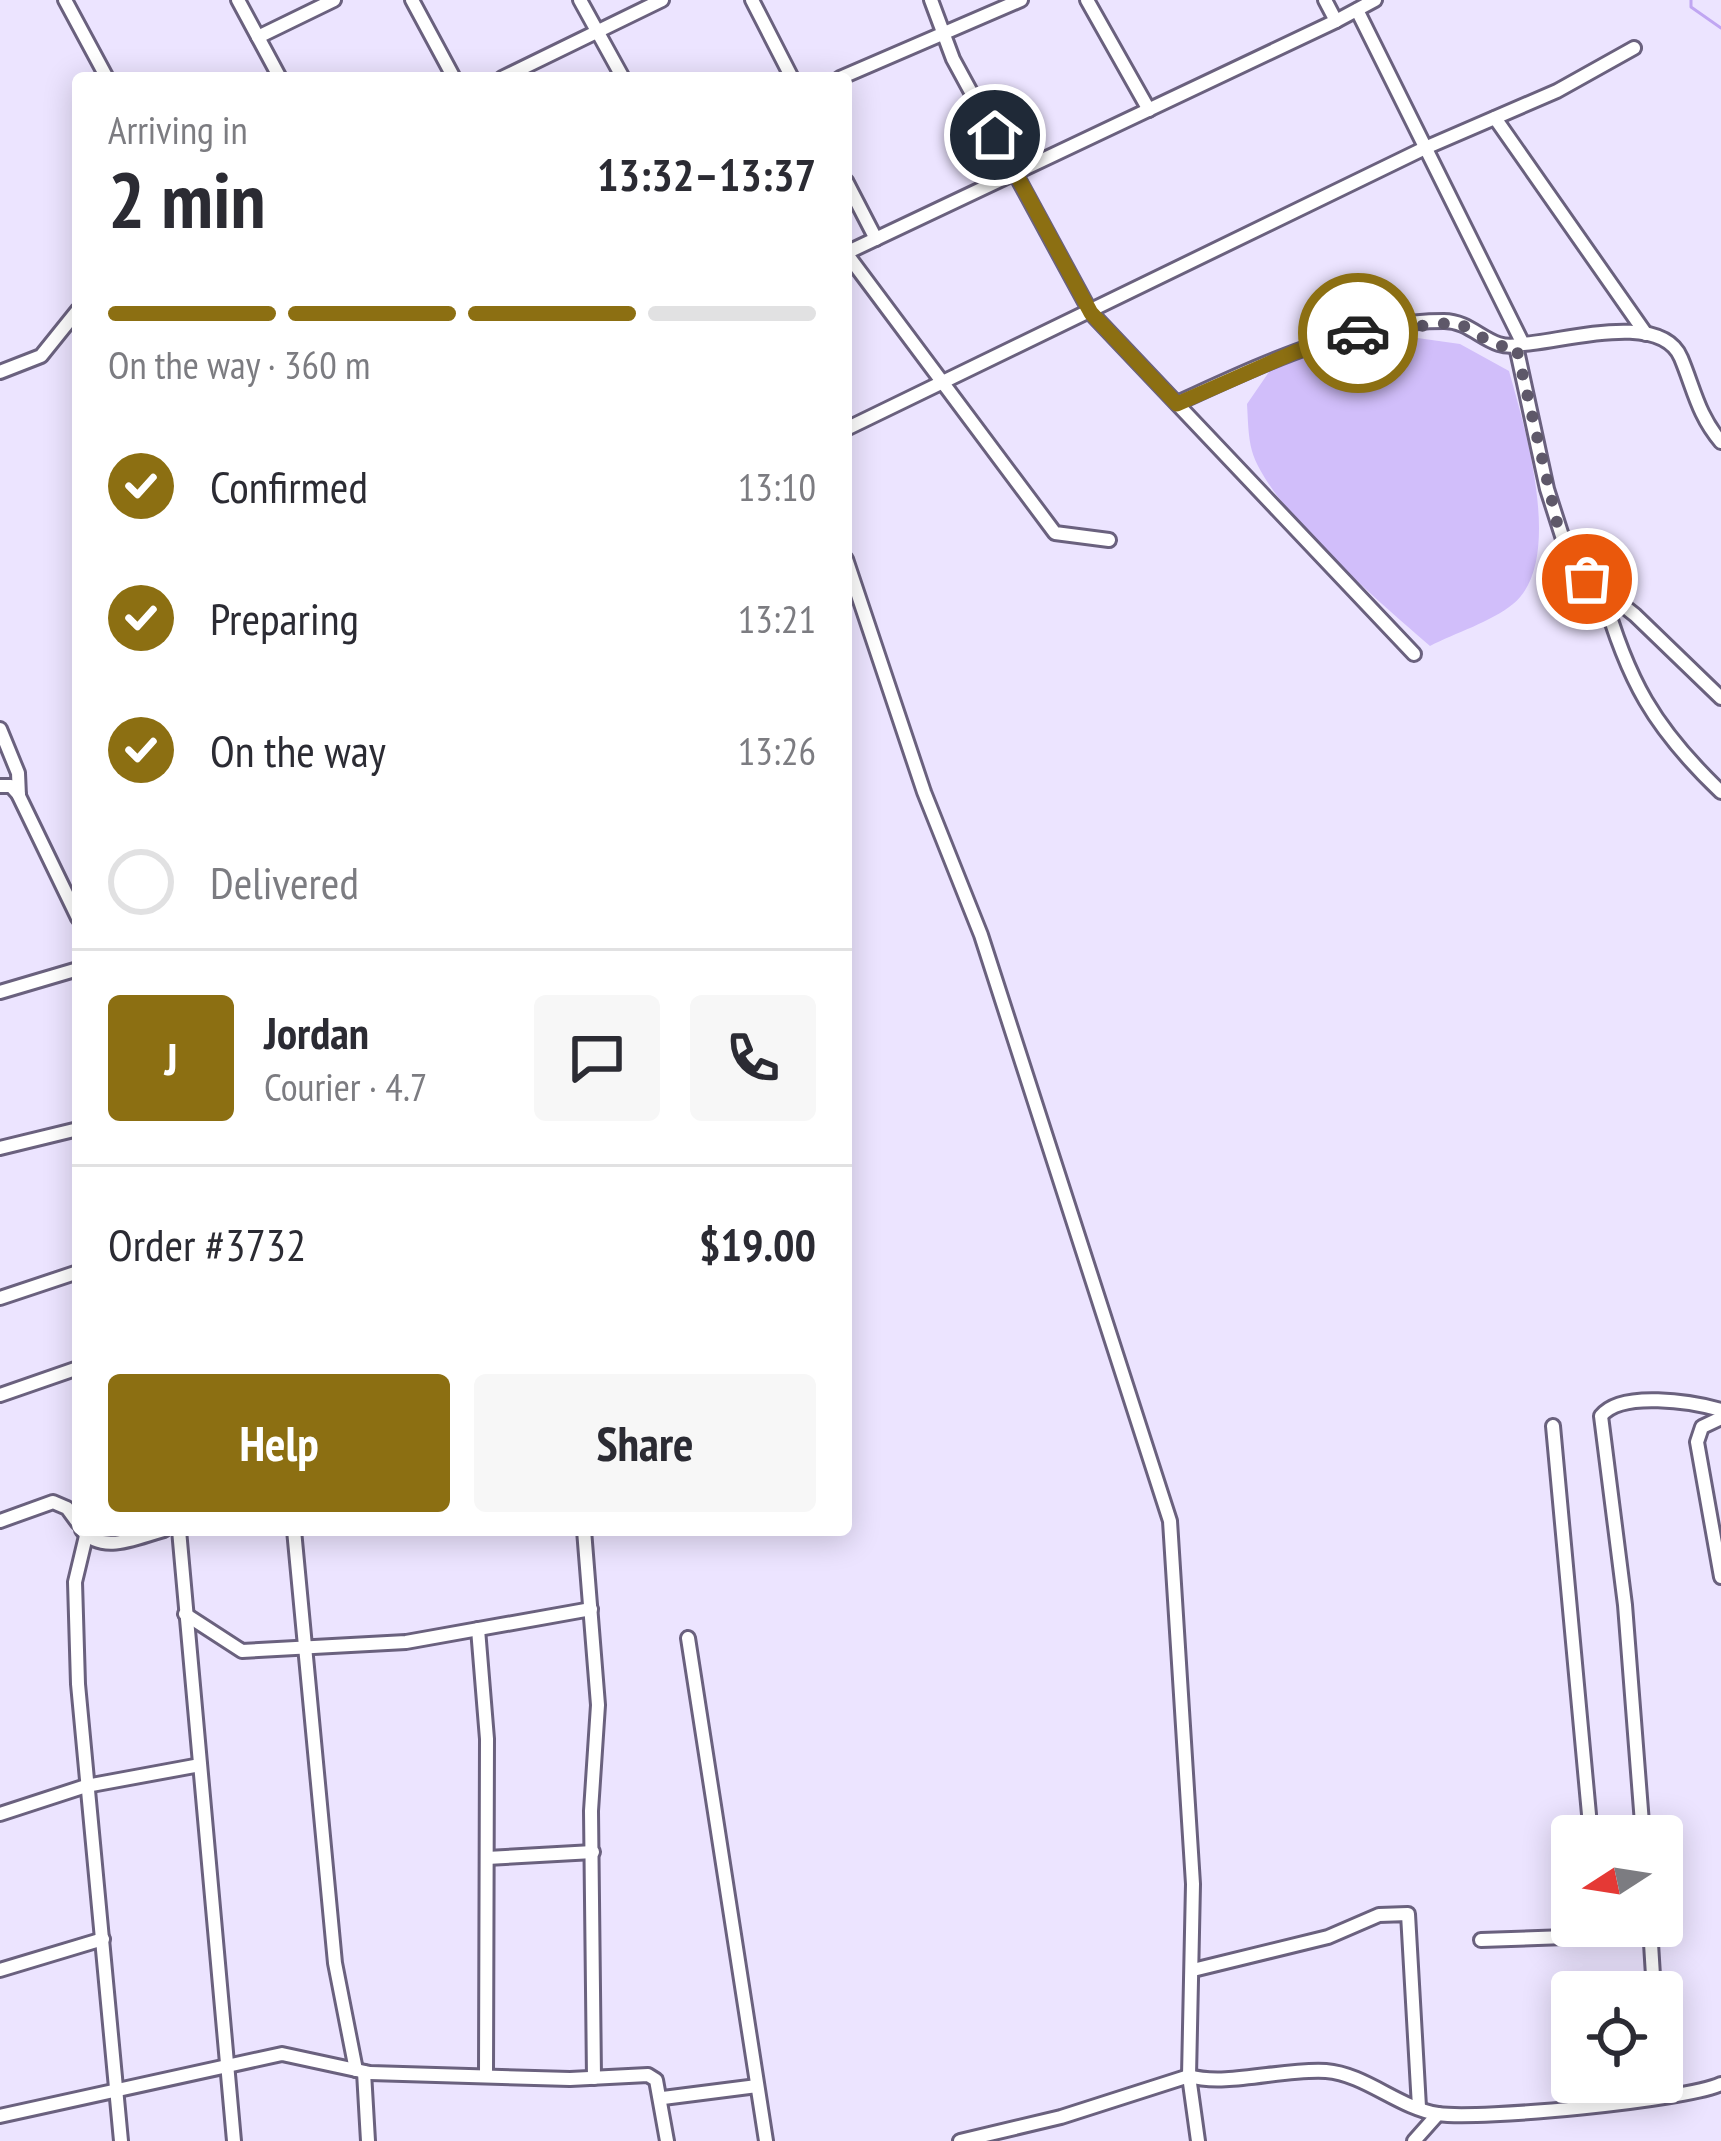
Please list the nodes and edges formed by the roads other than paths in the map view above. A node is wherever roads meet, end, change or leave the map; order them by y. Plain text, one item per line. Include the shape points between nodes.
1 (65, 0) edge
2 (238, 0) edge
3 (334, 0) edge
4 (412, 0) edge
5 (580, 0) edge
6 (662, 0) edge
7 (752, 0) edge
8 (931, 0) edge
9 (1022, 0) edge
10 (1087, 0) edge
11 (1325, 0) edge
12 (1375, 0) edge
13 (1357, 10) junction
14 (1336, 21) junction
15 (598, 33) junction
16 (941, 34) junction
17 (258, 37) junction
18 (1634, 48) dead end
19 (104, 72) edge
20 (277, 72) edge
21 (451, 72) edge
22 (515, 72) edge
23 (619, 72) edge
24 (790, 72) edge
25 (852, 73) edge
26 (1149, 110) junction
27 (1495, 118) junction
28 (1425, 148) junction
29 (1016, 173) junction
30 (852, 193) edge
31 (876, 239) junction
32 (852, 250) edge
33 (852, 261) edge
34 (1091, 313) junction
35 (72, 317) edge
36 (1647, 335) junction
37 (1519, 345) junction
38 (0, 372) edge
39 (944, 383) junction
40 (1177, 404) junction
41 (852, 426) edge
42 (1721, 442) edge
43 (1109, 540) dead end
44 (852, 578) edge
45 (1602, 589) junction
46 (1414, 654) dead end
47 (1721, 698) edge
48 (0, 729) edge
49 (0, 786) edge
50 (1721, 792) edge
51 (19, 796) junction
52 (72, 906) edge
53 (72, 971) edge
54 (0, 992) edge
55 (72, 1131) edge
56 (0, 1148) edge
57 (72, 1274) edge
58 (0, 1298) edge
59 (72, 1370) edge
60 (0, 1395) edge
61 (1721, 1414) edge
62 (1553, 1426) dead end
63 (72, 1515) edge
64 (0, 1521) edge
65 (81, 1536) edge
66 (94, 1536) edge
67 (141, 1536) edge
68 (179, 1536) edge
69 (295, 1536) edge
70 (585, 1536) edge
71 (1721, 1577) edge
72 (591, 1610) junction
73 (185, 1613) junction
74 (478, 1629) junction
75 (688, 1638) dead end
76 (304, 1645) junction
77 (200, 1765) junction
78 (86, 1786) junction
79 (0, 1814) edge
80 (1589, 1815) edge
81 (1641, 1815) edge
82 (593, 1852) junction
83 (487, 1858) junction
84 (1551, 1935) edge
85 (103, 1940) junction
86 (1480, 1940) dead end
87 (0, 1970) edge
88 (1193, 1970) junction
89 (227, 2066) junction
90 (360, 2071) junction
91 (486, 2074) junction
92 (1190, 2076) junction
93 (593, 2078) junction
94 (1721, 2084) edge
95 (757, 2086) junction
96 (118, 2092) junction
97 (1683, 2092) edge
98 (663, 2098) junction
99 (1576, 2103) edge
100 (1419, 2107) junction
101 (1438, 2114) junction
102 (0, 2116) edge
103 (121, 2141) edge
104 (234, 2141) edge
105 (368, 2141) edge
106 (667, 2141) edge
107 (766, 2141) edge
108 (960, 2141) edge
109 (1198, 2141) edge
110 (1414, 2141) edge

1 - 19 street
2 - 17 street
3 - 17 street
4 - 21 street
5 - 15 street
6 - 15 street
7 - 24 street
8 - 16 street
9 - 16 street
10 - 26 street
11 - 14 street
12 - 13 street
13 - 14 street
13 - 28 street
14 - 26 street
15 - 22 street
15 - 23 street
16 - 25 street
16 - 29 street
17 - 20 street
18 - 27 street
26 - 29 street
27 - 28 street
27 - 36 street
28 - 34 street
28 - 37 street
29 - 31 street
29 - 34 street
30 - 31 street
31 - 32 street
33 - 39 street
34 - 39 street
34 - 40 street
35 - 38 street via 41,356
36 - 37 street via 1621,331
36 - 42 street via 1676,348 1696,407
37 - 40 street via 1497,346 1457,322 1379,327 1295,352
37 - 45 street via 1562,544 1570,564
39 - 41 street
39 - 43 street via 1055,533
40 - 46 street
44 - 88 street via 981,935 1170,1521
45 - 47 street
45 - 50 street via 1638,692 1674,748
48 - 51 street
49 - 51 street
51 - 52 street
53 - 54 street
55 - 56 street
57 - 58 street
59 - 60 street
61 - 71 street via 1697,1442
61 - 81 street via 1672,1400 1612,1406 1601,1416
62 - 80 street
63 - 64 street via 53,1502
65 - 78 street via 74,1598
66 - 67 street via 110,1544
68 - 73 street
69 - 76 street
70 - 72 street
72 - 74 street
72 - 82 street via 598,1705
73 - 76 street via 242,1651
73 - 77 street
74 - 76 street via 406,1642
74 - 83 street
75 - 95 street
76 - 90 street via 335,1963
77 - 78 street
77 - 89 street
78 - 79 street
78 - 85 street
82 - 83 street
82 - 93 street
83 - 91 street
84 - 86 street
85 - 87 street
85 - 96 street
88 - 92 street
88 - 100 street via 1340,1934 1379,1915 1408,1914
89 - 90 street via 298,2054
89 - 96 street
89 - 104 street
90 - 91 street
90 - 105 street
91 - 93 street
92 - 100 street via 1208,2082 1331,2071
92 - 108 street
92 - 109 street
93 - 98 street via 648,2075
94 - 97 street
95 - 98 street
95 - 107 street
96 - 102 street
96 - 103 street
98 - 106 street
99 - 101 street
100 - 101 street
101 - 110 street

